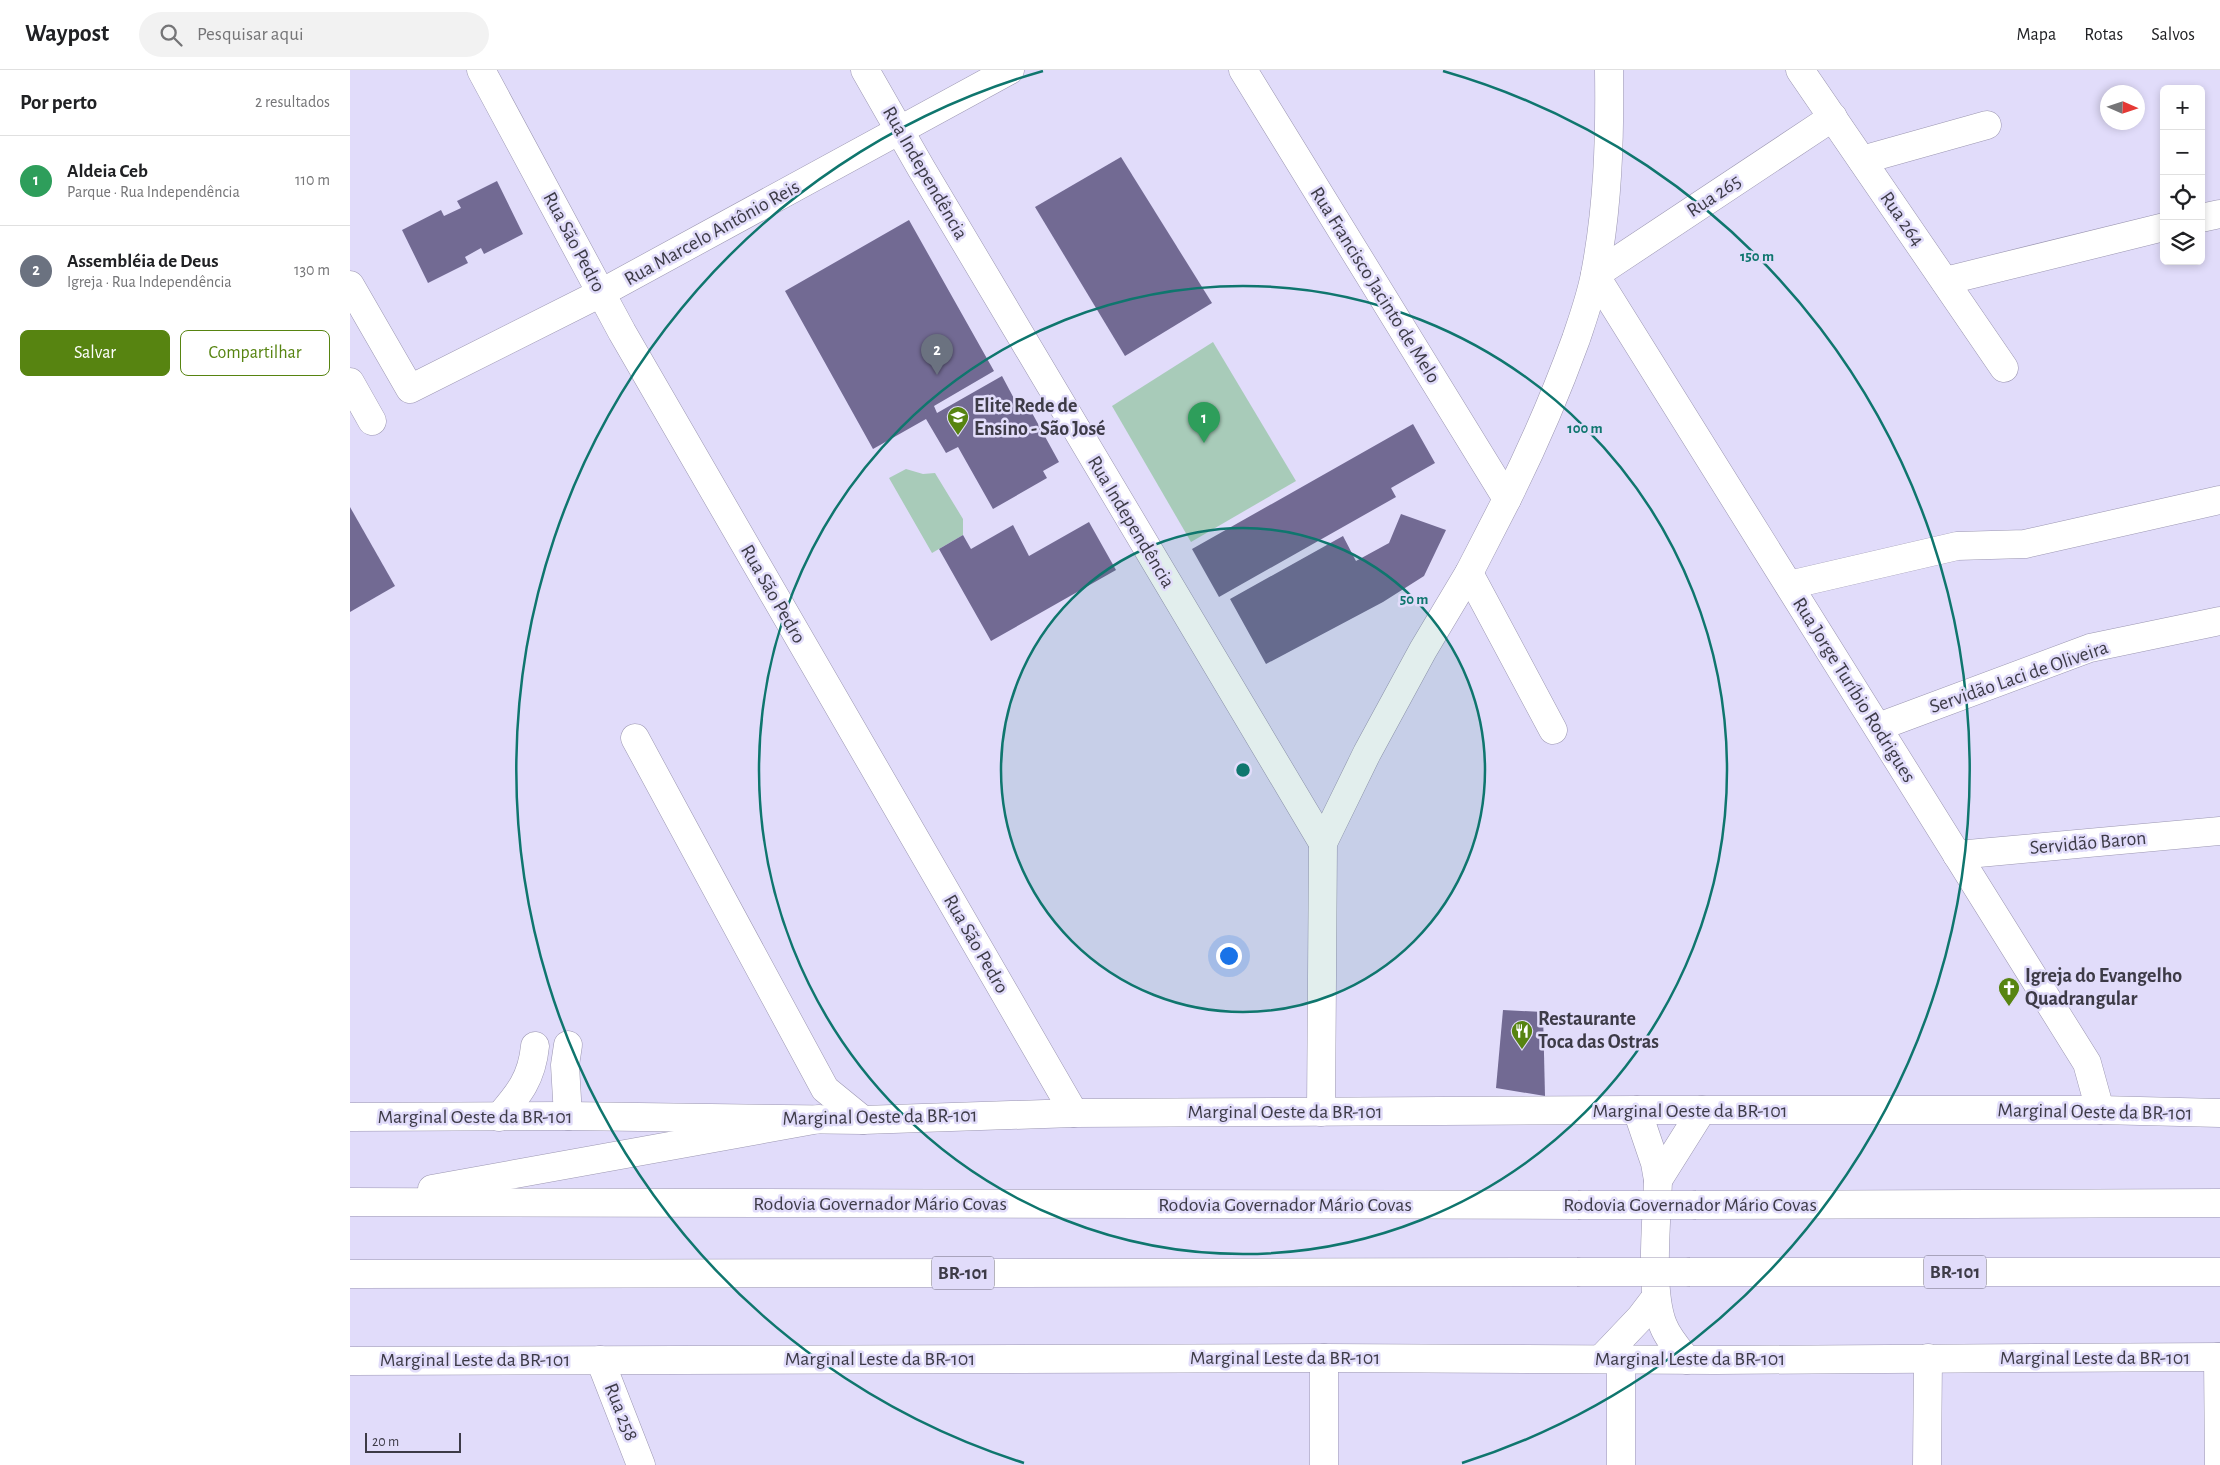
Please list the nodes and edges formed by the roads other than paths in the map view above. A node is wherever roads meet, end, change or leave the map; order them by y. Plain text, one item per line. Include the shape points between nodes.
1 (481, 70) edge
2 (865, 70) edge
3 (1010, 70) edge
4 (1243, 70) edge
5 (1609, 70) edge
6 (1800, 70) edge
7 (1833, 117) junction
8 (1986, 125) dead end
9 (900, 130) junction
10 (1862, 160) junction
11 (2220, 214) edge
12 (2205, 217) edge
13 (2160, 228) edge
14 (1595, 275) junction
15 (1945, 281) junction
16 (350, 284) edge
17 (601, 293) junction
18 (2004, 368) dead end
19 (350, 382) edge
20 (372, 421) dead end
21 (1507, 499) junction
22 (2220, 500) edge
23 (1469, 573) junction
24 (1789, 585) junction
25 (2220, 621) edge
26 (1878, 727) junction
27 (1553, 730) dead end
28 (635, 738) dead end
29 (2220, 831) edge
30 (1323, 843) junction
31 (1957, 855) junction
32 (568, 1045) dead end
33 (535, 1046) dead end
34 (1637, 1110) junction
35 (1702, 1110) junction
36 (2100, 1110) junction
37 (1320, 1112) junction
38 (2220, 1113) edge
39 (1074, 1114) junction
40 (568, 1116) junction
41 (350, 1117) edge
42 (498, 1117) junction
43 (819, 1119) junction
44 (863, 1120) junction
45 (1658, 1180) junction
46 (353, 1202) edge
47 (2220, 1203) edge
48 (2220, 1272) edge
49 (350, 1274) edge
50 (1656, 1297) junction
51 (2219, 1357) edge
52 (1324, 1358) junction
53 (1612, 1358) junction
54 (1928, 1358) junction
55 (600, 1360) junction
56 (1687, 1360) junction
57 (350, 1361) edge
58 (641, 1465) edge
59 (1324, 1465) edge
60 (1621, 1465) edge
61 (1928, 1465) edge
62 (2219, 1465) edge

1 - 17 main road, Rua São Pedro
2 - 9 main road, Rua Independência
3 - 9 main road, Rua Marcelo Antônio Reis
4 - 21 main road, Rua Francisco Jacinto de Melo
5 - 14 main road via 1610,140 1606,206
6 - 7 main road, Rua 264
7 - 10 main road, Rua 264
7 - 14 main road, Rua 265
8 - 10 main road
9 - 17 main road, Rua Marcelo Antônio Reis
9 - 30 main road, Rua Independência
10 - 15 main road, Rua 264
11 - 12 main road
13 - 15 main road
14 - 21 main road via 1564,374
14 - 24 main road, Rua Jorge Turíbio Rodrigues
15 - 18 main road, Rua 264
16 - 17 main road, Rua Marcelo Antônio Reis via 410,389
17 - 39 main road, Rua São Pedro
19 - 20 main road
21 - 23 main road
22 - 24 main road via 2025,544 1957,546
23 - 27 main road
23 - 30 main road via 1367,753
24 - 26 main road, Rua Jorge Turíbio Rodrigues
25 - 26 main road, Servidão Laci de Oliveira via 2090,648
26 - 31 main road, Rua Jorge Turíbio Rodrigues
28 - 44 main road via 825,1089
29 - 31 main road, Servidão Baron
30 - 37 main road
31 - 36 main road, Rua Jorge Turíbio Rodrigues via 2087,1063
32 - 40 main road via 565,1065
33 - 42 main road via 534,1065 521,1092
34 - 35 main road, Marginal Oeste da BR-101
34 - 37 main road, Marginal Oeste da BR-101
34 - 45 main road
35 - 36 main road, Marginal Oeste da BR-101
35 - 45 main road
36 - 38 main road, Marginal Oeste da BR-101
37 - 39 main road, Marginal Oeste da BR-101
39 - 44 main road, Marginal Oeste da BR-101
40 - 42 main road, Marginal Oeste da BR-101
40 - 43 main road, Marginal Oeste da BR-101
41 - 42 main road, Marginal Oeste da BR-101
43 - 44 main road, Marginal Oeste da BR-101
43 - 46 main road
45 - 50 main road
46 - 47 main road, Rodovia Governador Mário Covas, bridge
48 - 49 main road, BR-101, bridge
50 - 53 main road
50 - 56 main road via 1663,1325
51 - 54 main road, Marginal Leste da BR-101
51 - 62 main road
52 - 53 main road, Marginal Leste da BR-101
52 - 55 main road, Marginal Leste da BR-101
52 - 59 main road
53 - 56 main road, Marginal Leste da BR-101
53 - 60 main road
54 - 56 main road, Marginal Leste da BR-101
54 - 61 main road
55 - 57 main road, Marginal Leste da BR-101
55 - 58 main road, Rua 258

